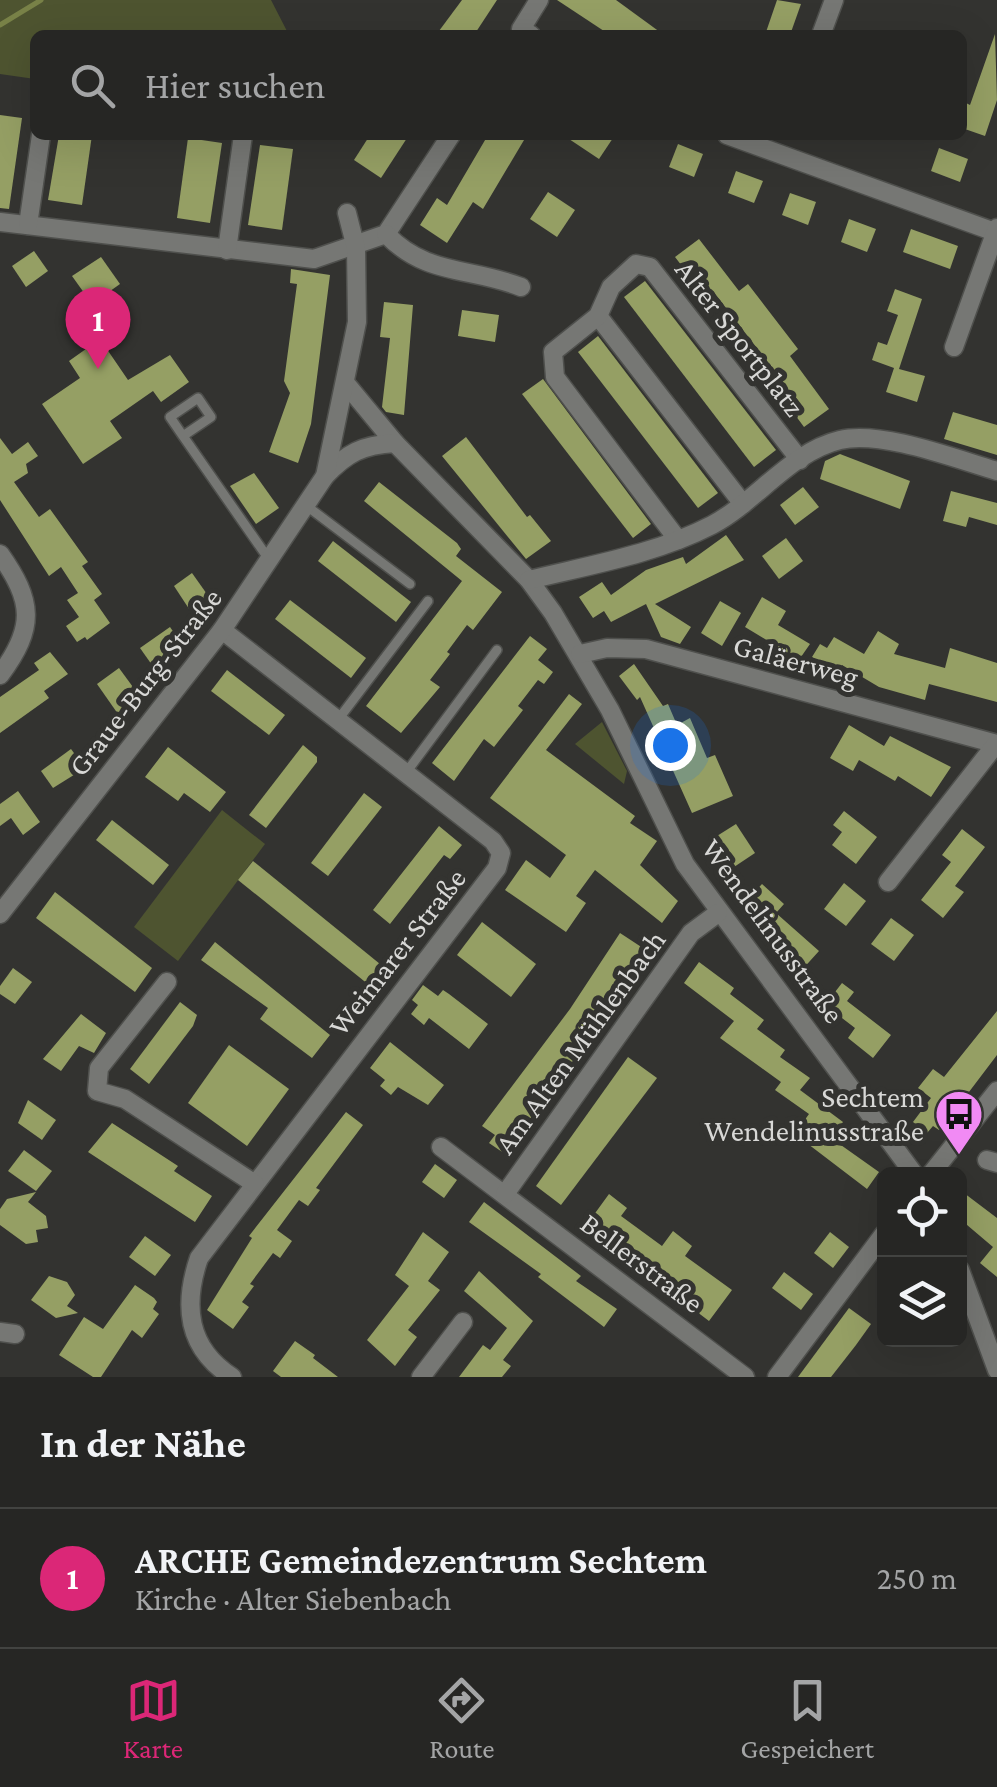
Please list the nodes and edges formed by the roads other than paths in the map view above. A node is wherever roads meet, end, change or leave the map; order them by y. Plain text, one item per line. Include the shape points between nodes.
1 (540, 0) edge
2 (834, 0) edge
3 (525, 30) edge
4 (823, 30) edge
5 (39, 140) edge
6 (242, 140) edge
7 (448, 140) edge
8 (781, 144) edge
9 (346, 213) dead end
10 (0, 222) edge
11 (28, 225) junction
12 (996, 230) edge
13 (386, 234) junction
14 (356, 248) junction
15 (227, 250) junction
16 (520, 288) dead end
17 (598, 316) junction
18 (954, 347) dead end
19 (347, 385) junction
20 (183, 436) junction
21 (394, 443) junction
22 (800, 460) junction
23 (997, 471) edge
24 (324, 476) junction
25 (743, 504) junction
26 (308, 507) junction
27 (678, 540) junction
28 (0, 554) edge
29 (270, 560) junction
30 (529, 580) junction
31 (410, 584) dead end
32 (428, 601) dead end
33 (222, 630) junction
34 (498, 650) dead end
35 (580, 654) junction
36 (0, 675) edge
37 (337, 721) junction
38 (996, 744) edge
39 (405, 774) junction
40 (888, 882) dead end
41 (718, 913) junction
42 (0, 914) edge
43 (167, 982) dead end
44 (997, 1091) edge
45 (441, 1147) dead end
46 (909, 1167) edge
47 (937, 1167) edge
48 (255, 1184) junction
49 (504, 1194) junction
50 (877, 1243) edge
51 (967, 1289) edge
52 (463, 1322) dead end
53 (997, 1370) edge
54 (232, 1377) edge
55 (421, 1377) edge
56 (745, 1377) edge
57 (777, 1377) edge

1 - 3 street
2 - 4 street
5 - 11 street
6 - 15 street
7 - 13 street
8 - 12 street
9 - 14 street, Graue-Burg-Straße
10 - 11 street
11 - 15 street
12 - 18 street
13 - 14 street
13 - 16 street via 427,266 488,274
14 - 15 street via 314,259
14 - 19 street, Graue-Burg-Straße via 357,322
17 - 22 street, Alter Sportplatz via 601,301 627,270 650,267
17 - 25 street
17 - 27 street, Alter Sportplatz via 553,352 556,377
19 - 21 street
19 - 24 street, Graue-Burg-Straße
20 - 20 lane via 211,417 198,398 170,417
20 - 29 lane
21 - 24 street, Graue-Burg-Straße via 356,450
21 - 30 street
22 - 23 street via 842,439 870,439
22 - 25 street
24 - 26 street, Graue-Burg-Straße
25 - 27 street
26 - 29 street, Graue-Burg-Straße
26 - 31 lane
27 - 30 street
28 - 36 street via 24,588 26,617 22,639
29 - 33 street, Graue-Burg-Straße
30 - 35 street
32 - 37 lane
33 - 37 street, Weimarer Straße
33 - 42 street, Graue-Burg-Straße
34 - 39 lane
35 - 38 street, Galäerweg via 646,649
35 - 41 street, Wendelinusstraße via 686,864
37 - 39 street, Weimarer Straße
38 - 40 street
39 - 48 street, Weimarer Straße via 493,842 500,862
41 - 46 street, Wendelinusstraße
41 - 49 street, Am Alten Mühlenbach via 691,933
43 - 48 street via 100,1068 97,1091 125,1098
44 - 47 street
45 - 49 street, Am Alten Mühlenbach
48 - 54 street, Weimarer Straße via 199,1258 188,1291 190,1326 213,1365
49 - 56 street, Bellerstraße
50 - 57 street
51 - 53 street
52 - 55 street

